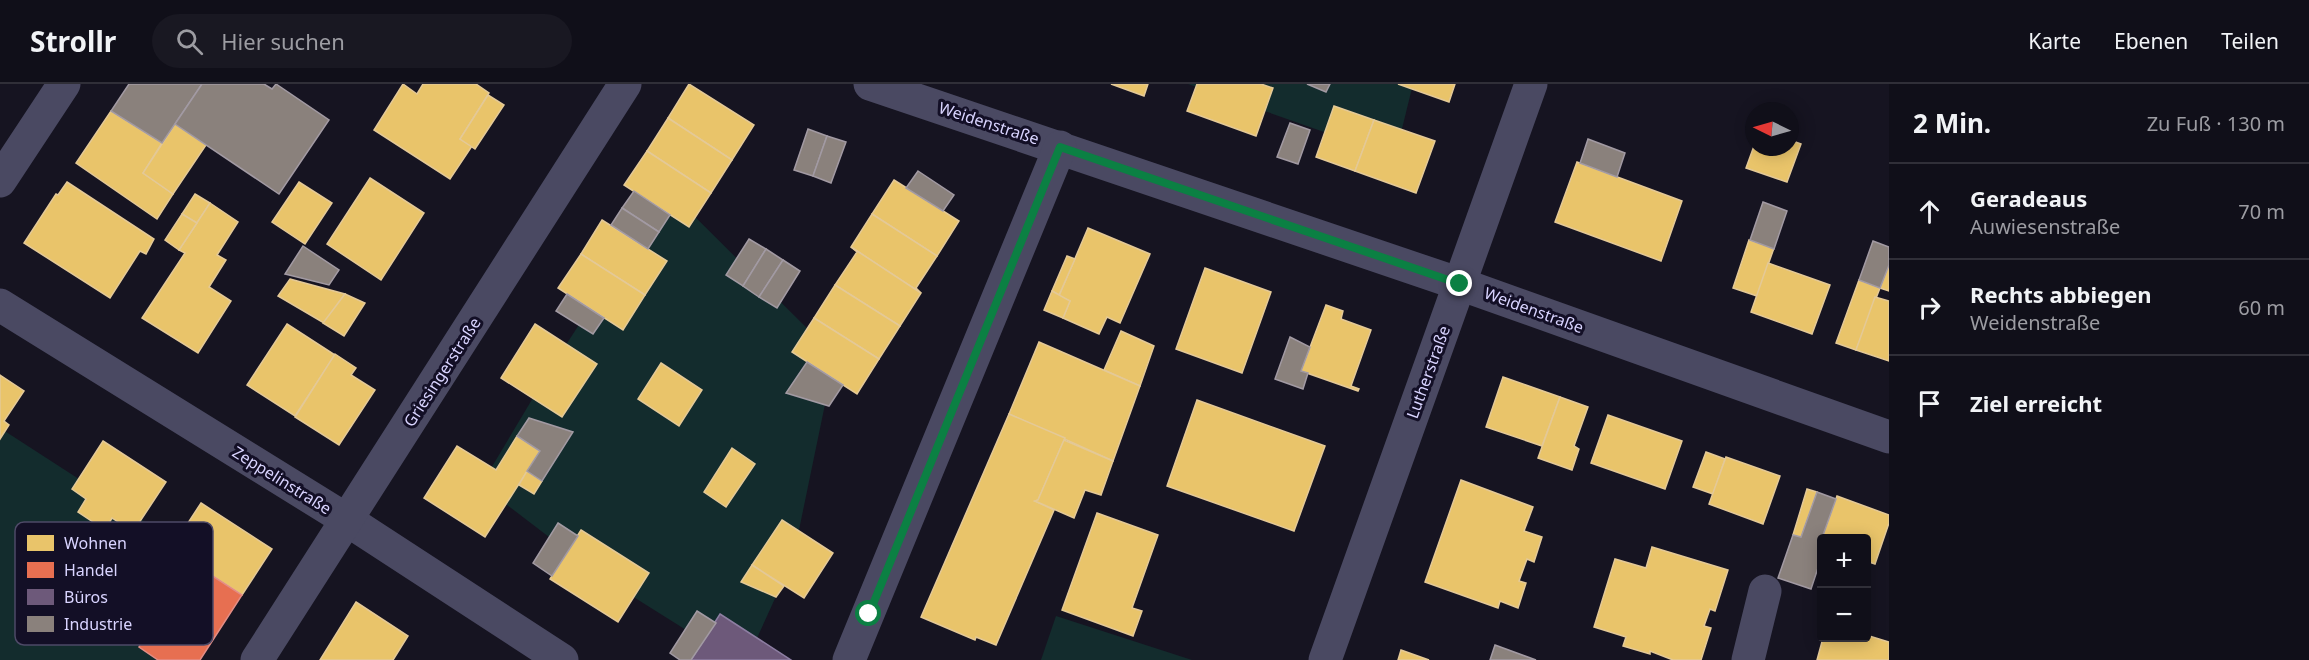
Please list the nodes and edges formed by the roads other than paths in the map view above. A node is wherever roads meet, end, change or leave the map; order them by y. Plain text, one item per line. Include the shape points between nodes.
1 (64, 84) edge
2 (626, 84) edge
3 (870, 84) edge
4 (1532, 84) edge
5 (1060, 147) junction
6 (0, 180) edge
7 (1460, 284) junction
8 (0, 305) edge
9 (1889, 437) edge
10 (347, 520) junction
11 (1765, 591) dead end
12 (258, 660) edge
13 (562, 660) edge
14 (849, 660) edge
15 (1326, 660) edge
16 (1748, 660) edge

1 - 6 street
2 - 10 street, Griesingerstraße
3 - 5 street, Weidenstraße
4 - 7 street, Lutherstraße
5 - 7 street, Weidenstraße
5 - 14 street
7 - 9 street, Weidenstraße
7 - 15 street, Lutherstraße
8 - 10 street, Zeppelinstraße
10 - 12 street, Griesingerstraße
10 - 13 street, Zeppelinstraße
11 - 16 street

